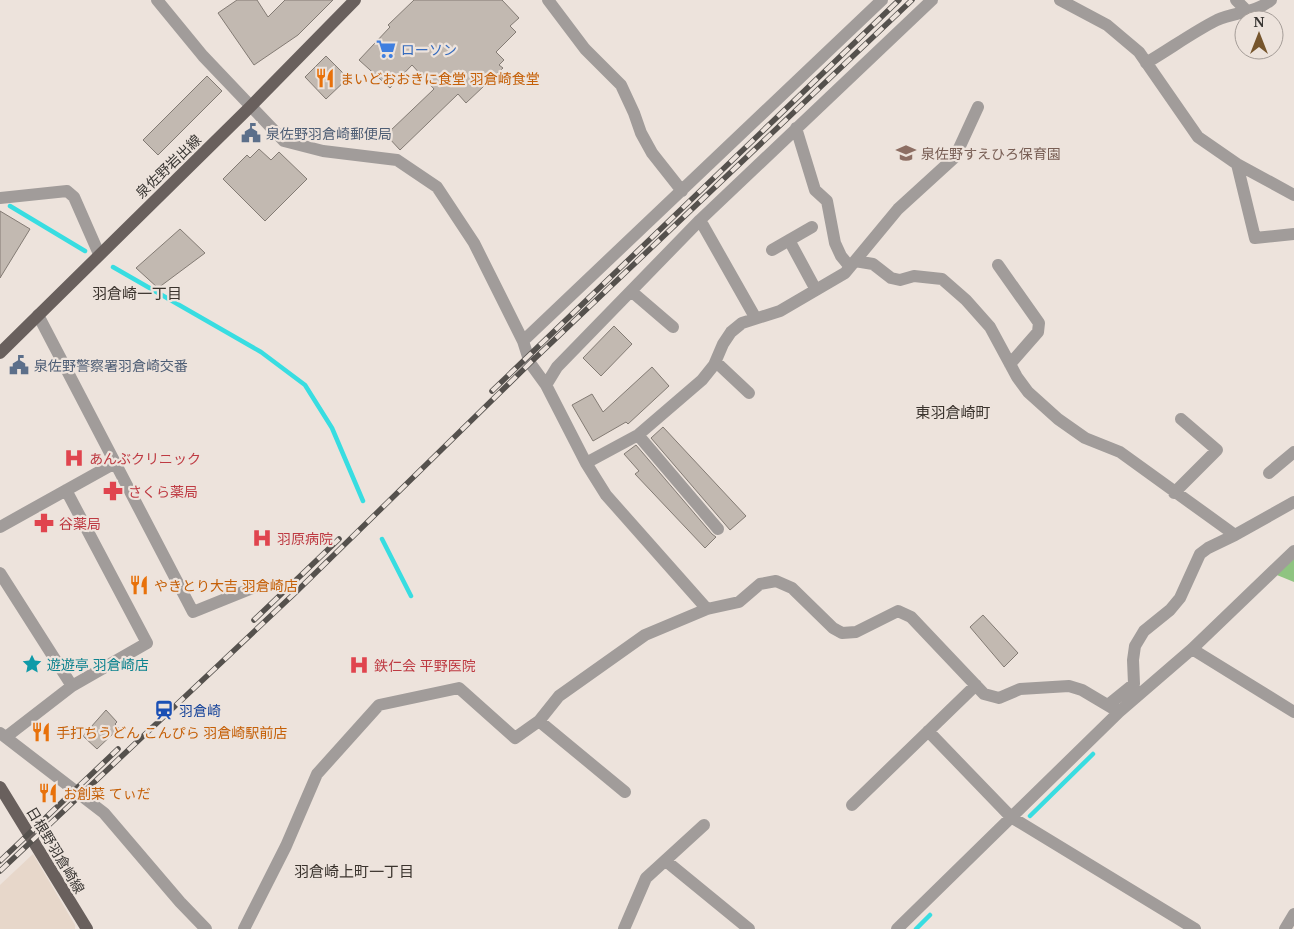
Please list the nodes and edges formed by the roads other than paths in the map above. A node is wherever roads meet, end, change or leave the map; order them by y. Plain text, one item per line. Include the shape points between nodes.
1 (157, 0) edge
2 (355, 0) edge
3 (548, 0) edge
4 (882, 0) edge
5 (932, 0) edge
6 (1236, 0) edge
7 (1272, 0) edge
8 (1068, 2) edge
9 (1246, 10) edge
10 (1252, 10) edge
11 (1234, 14) edge
12 (1146, 62) junction
13 (250, 107) junction
14 (978, 107) dead end
15 (796, 128) junction
16 (1237, 164) junction
17 (682, 191) junction
18 (1294, 195) edge
19 (0, 198) edge
20 (700, 220) junction
21 (812, 227) dead end
22 (1294, 234) edge
23 (789, 240) junction
24 (772, 250) dead end
25 (99, 254) junction
26 (853, 264) junction
27 (998, 265) dead end
28 (816, 290) junction
29 (631, 291) junction
30 (38, 315) junction
31 (755, 317) junction
32 (673, 327) dead end
33 (523, 341) junction
34 (0, 352) edge
35 (716, 362) junction
36 (1010, 364) junction
37 (546, 385) junction
38 (748, 393) dead end
39 (1181, 419) dead end
40 (638, 435) junction
41 (1294, 452) edge
42 (115, 463) junction
43 (586, 463) junction
44 (1269, 473) dead end
45 (66, 490) junction
46 (1174, 493) junction
47 (1294, 502) edge
48 (0, 527) edge
49 (718, 529) dead end
50 (1235, 535) junction
51 (1294, 551) edge
52 (0, 573) edge
53 (255, 587) dead end
54 (707, 609) junction
55 (1192, 649) junction
56 (72, 686) junction
57 (976, 686) junction
58 (1114, 708) junction
59 (1294, 712) edge
60 (539, 721) junction
61 (928, 731) junction
62 (3, 735) edge
63 (0, 787) edge
64 (624, 792) dead end
65 (852, 805) dead end
66 (1011, 817) junction
67 (704, 825) dead end
68 (666, 861) junction
69 (1294, 914) edge
70 (85, 928) edge
71 (206, 929) edge
72 (244, 929) edge
73 (624, 929) edge
74 (749, 929) edge
75 (896, 929) edge
76 (1195, 929) edge
77 (1284, 929) edge

1 - 13 street
2 - 13 main road, 泉佐野岩出線
3 - 17 street via 586,49 621,85 652,154
4 - 17 street
5 - 15 street
6 - 9 street
7 - 10 street
8 - 12 street via 1107,25
11 - 12 street via 1217,20
12 - 16 street via 1198,137
13 - 25 main road, 泉佐野岩出線
13 - 33 street via 284,141 323,151 397,160 437,187 474,244
14 - 26 street via 955,157 898,209
15 - 20 street
15 - 26 street via 815,190 828,201 835,244 841,256
16 - 18 street
16 - 22 street via 1255,238
17 - 33 street
19 - 25 street via 67,191 74,197
20 - 29 street
20 - 31 street
21 - 23 street
23 - 24 street
23 - 28 street
25 - 30 main road, 泉佐野岩出線
26 - 28 street via 845,273
26 - 36 street via 873,264 891,278 900,280 914,276 942,279 990,326
27 - 36 street via 1038,323 1038,332
28 - 31 street via 780,311
29 - 32 street
29 - 37 street via 557,367
30 - 34 main road, 泉佐野岩出線
30 - 42 street
31 - 35 street via 731,332
33 - 37 street via 530,363
35 - 38 street
35 - 40 street via 702,380
36 - 46 street via 1028,392 1058,419 1085,438 1120,452
37 - 43 street
39 - 46 street via 1217,450
40 - 43 street
40 - 49 street
41 - 44 street
42 - 45 street
42 - 53 street via 193,612
43 - 54 street via 617,507
45 - 48 street
45 - 56 street via 147,643
46 - 50 street
47 - 50 street
50 - 58 street via 1200,554 1180,598 1144,631 1135,646 1132,660 1134,684
51 - 55 street
52 - 56 street
54 - 57 street via 739,602 760,584 776,581 792,588 842,633 856,632 898,610 911,617
54 - 60 street via 645,636 559,696
55 - 58 street
55 - 59 street
56 - 62 street
57 - 58 street via 984,694 999,698 1020,689 1070,686
57 - 61 street
58 - 66 street
60 - 64 street
60 - 72 street via 516,738 459,688 379,705 317,774 286,846
61 - 65 street
61 - 66 street
62 - 71 street via 104,813
63 - 70 main road, 日根野羽倉崎線
66 - 75 street
66 - 76 street
67 - 68 street
68 - 73 street via 646,878
68 - 74 street
69 - 77 street

